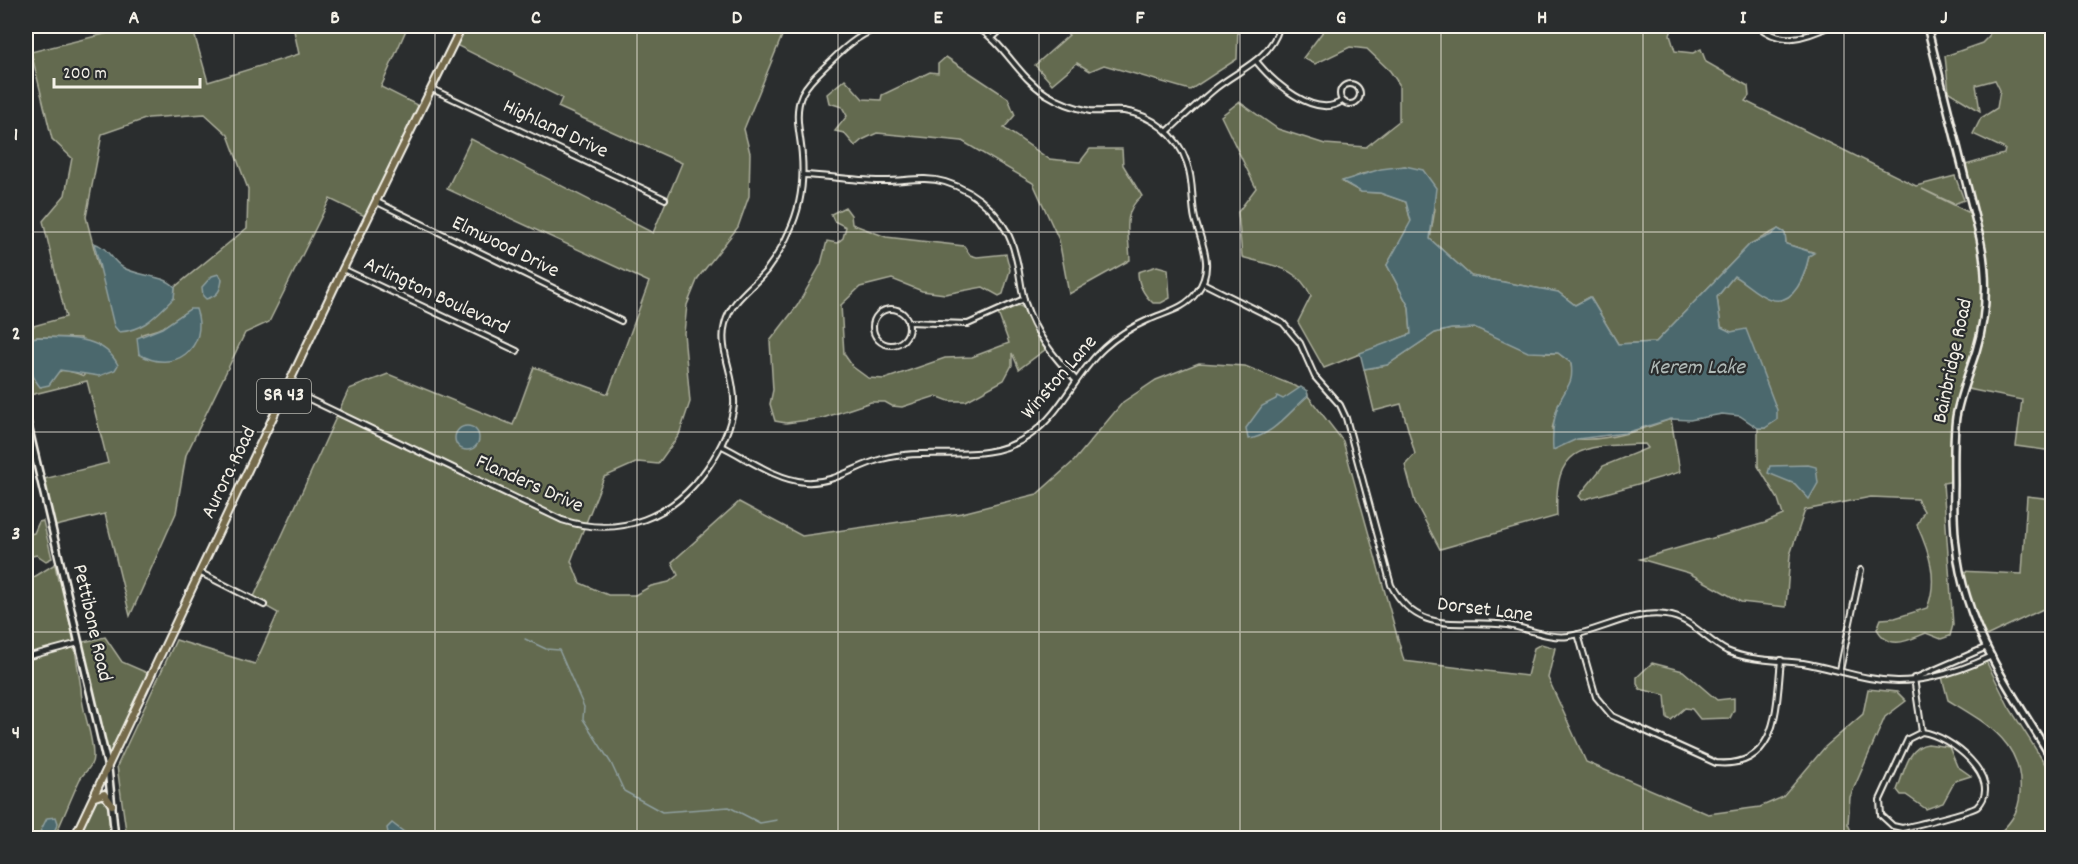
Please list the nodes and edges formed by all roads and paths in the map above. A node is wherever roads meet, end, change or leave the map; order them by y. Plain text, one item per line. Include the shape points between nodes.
1 (462, 26) edge
2 (885, 26) edge
3 (974, 26) edge
4 (1005, 26) edge
5 (1274, 26) edge
6 (1288, 26) edge
7 (1758, 26) edge
8 (1830, 26) edge
9 (1927, 26) edge
10 (1279, 28) junction
11 (992, 38) junction
12 (1256, 60) junction
13 (432, 89) junction
14 (1342, 101) junction
15 (1167, 132) junction
16 (803, 175) junction
17 (665, 199) dead end
18 (377, 202) junction
19 (343, 269) junction
20 (1203, 283) junction
21 (1024, 299) junction
22 (621, 321) dead end
23 (908, 322) junction
24 (517, 351) dead end
25 (1076, 379) junction
26 (288, 389) junction
27 (26, 417) edge
28 (722, 446) junction
29 (1861, 570) dead end
30 (201, 573) junction
31 (264, 605) dead end
32 (1578, 634) junction
33 (79, 643) junction
34 (1987, 647) junction
35 (1992, 656) junction
36 (26, 657) edge
37 (1781, 660) junction
38 (1955, 662) junction
39 (1840, 670) junction
40 (1958, 672) junction
41 (1914, 678) junction
42 (1922, 732) junction
43 (2052, 759) edge
44 (108, 768) junction
45 (94, 798) junction
46 (112, 805) junction
47 (75, 838) edge
48 (115, 838) edge

1 - 13 main road, Aurora Road / SR 43
2 - 16 street, Flanders Drive via 850,43 805,90 797,118
3 - 11 street
4 - 11 street
5 - 10 street
6 - 10 street
7 - 8 street via 1770,36 1788,39 1803,38
9 - 34 street, Bainbridge Road via 1985,266 1982,328 1955,428 1954,515 1962,581
10 - 12 street via 1272,45
11 - 15 street via 1021,75 1047,95 1089,110 1137,114
12 - 14 street via 1275,82 1302,99 1329,105
12 - 15 street via 1216,88
13 - 17 street, Highland Drive
13 - 18 main road, Aurora Road / SR 43
14 - 14 street via 1355,103 1360,94 1358,88 1350,83 1344,86 1340,91
15 - 20 street via 1179,146 1190,171 1193,208 1207,261
16 - 21 street via 881,181 931,179 967,191 993,212 1006,231 1015,252
16 - 28 street, Flanders Drive via 798,208 785,240 766,271 732,306 725,324 724,343 734,392
18 - 19 main road, Aurora Road / SR 43
18 - 22 street, Elmwood Drive
19 - 24 street, Arlington Boulevard
19 - 26 main road, Aurora Road / SR 43
20 - 25 street, Winston Lane via 1180,307 1140,324 1110,343
20 - 32 street, Dorset Lane via 1283,323 1300,343 1319,384 1344,412 1388,578 1407,608 1440,624 1509,625 1551,636
21 - 23 street via 968,324
21 - 25 street via 1042,339
23 - 23 street via 897,310 886,309 877,315 874,331 885,343 895,344 904,338
25 - 28 street, Winston Lane via 1046,422 1015,444 986,453 906,454 871,462 837,478 805,482 782,476
26 - 28 street, Flanders Drive via 562,520 591,527 626,526 666,510 691,489
26 - 30 main road, Aurora Road / SR 43
27 - 33 street, Pettibone Road
29 - 39 street
30 - 31 street
30 - 44 main road, Aurora Road / SR 43
32 - 37 street, Dorset Lane via 1644,615 1662,614 1683,619 1736,654
32 - 37 street via 1596,697 1611,716 1716,763 1746,759 1768,738 1774,722
33 - 36 street
33 - 44 street, Pettibone Road
34 - 35 street, Bainbridge Road
34 - 38 street, Dorset Lane
35 - 40 street, Dorset Lane
35 - 43 street, Bainbridge Road
37 - 39 street, Dorset Lane
38 - 40 street
38 - 41 street, Dorset Lane
39 - 41 street, Dorset Lane via 1884,680
40 - 41 street, Dorset Lane
41 - 42 street
42 - 42 street via 1908,739 1880,801 1881,815 1893,826 1902,828 1964,813 1983,800 1983,782 1966,754 1942,738
44 - 45 main road, Aurora Road / SR 43
44 - 46 street, Pettibone Road
45 - 46 main road via 104,794
45 - 47 main road, Aurora Road / SR 43
46 - 48 street, Pettibone Road

